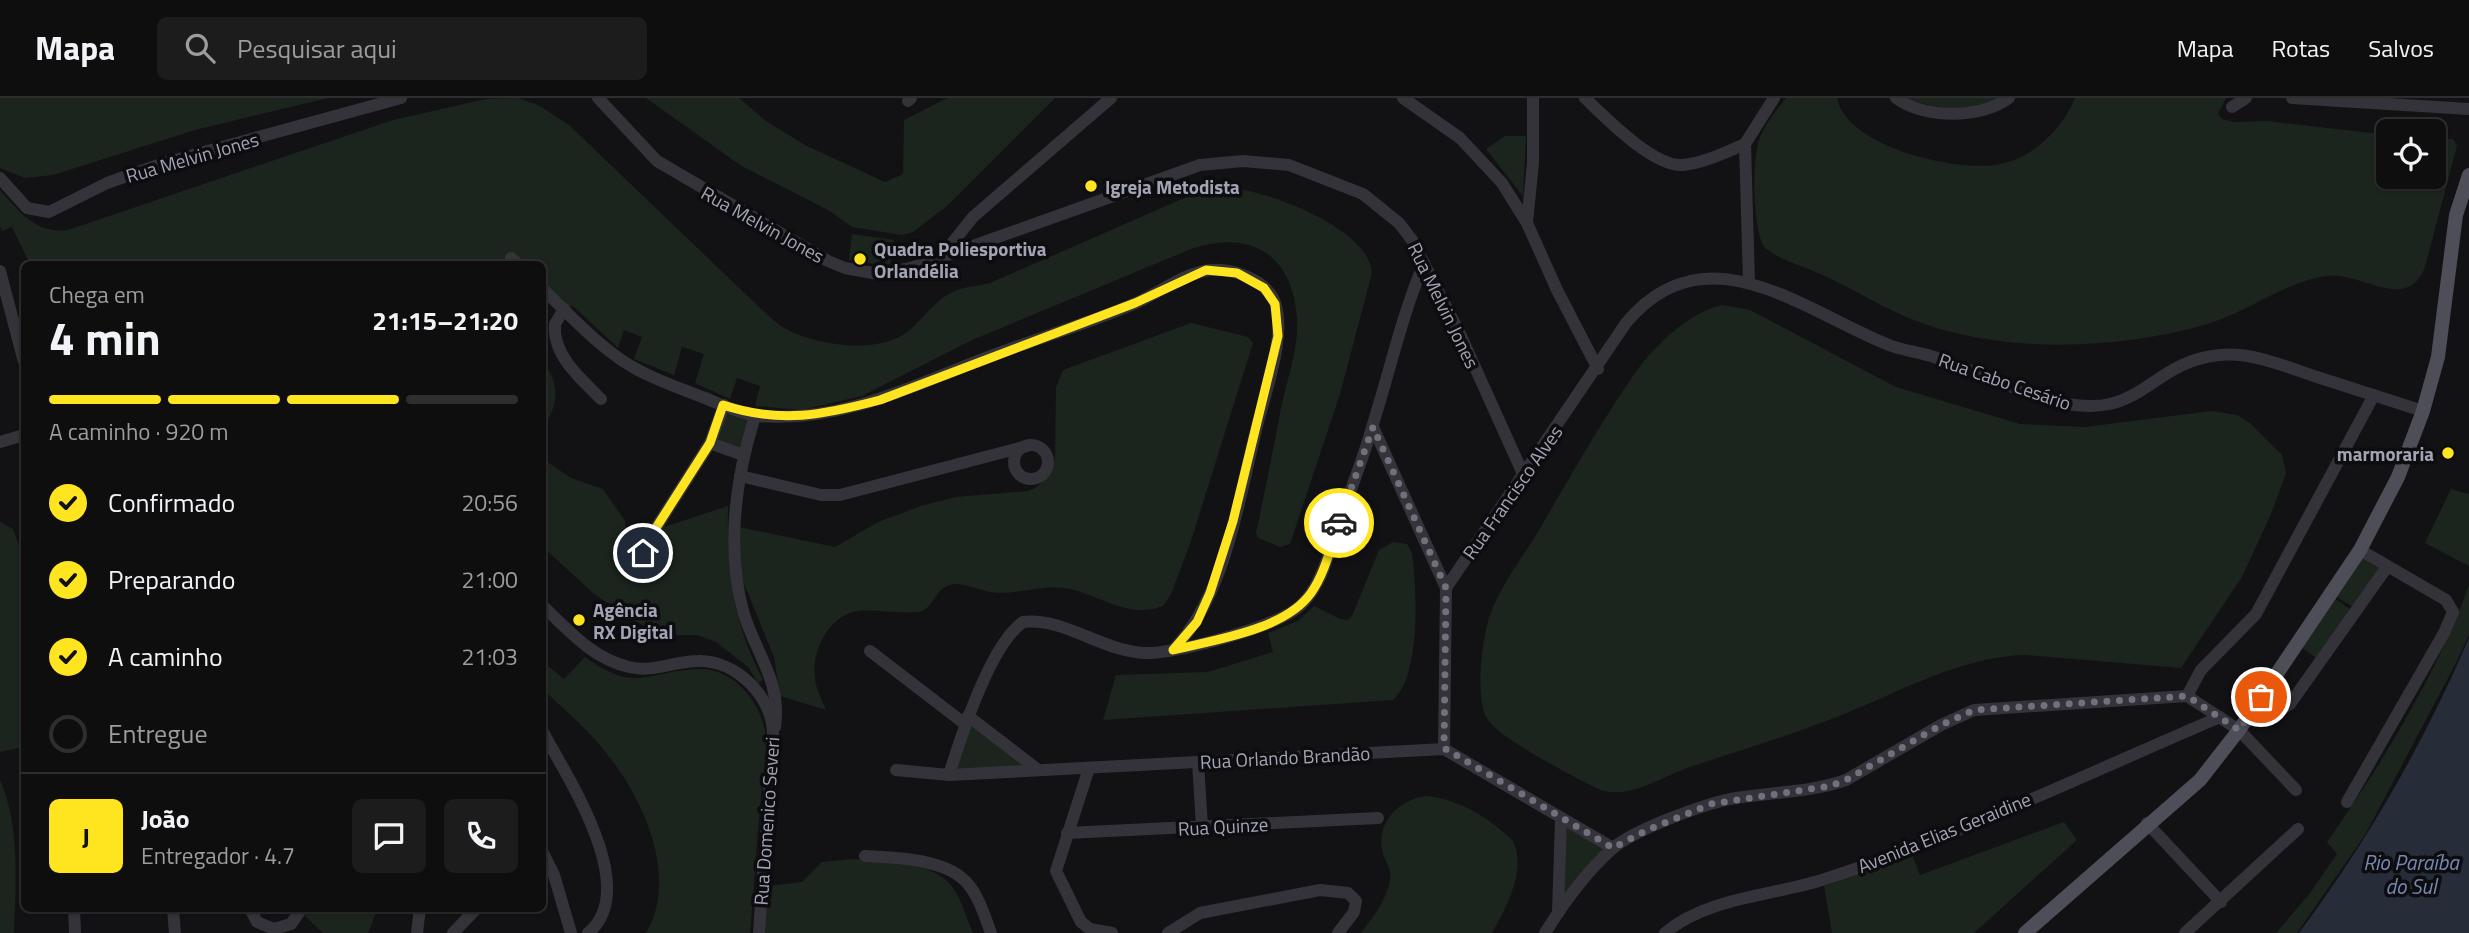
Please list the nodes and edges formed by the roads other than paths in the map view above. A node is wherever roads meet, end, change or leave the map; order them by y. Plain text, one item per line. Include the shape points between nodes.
1 (401, 98) edge
2 (598, 98) edge
3 (1111, 98) edge
4 (1403, 98) edge
5 (1533, 98) edge
6 (1585, 98) edge
7 (1774, 98) edge
8 (1896, 98) edge
9 (2009, 98) edge
10 (2246, 98) edge
11 (2292, 98) edge
12 (2232, 107) dead end
13 (2469, 109) edge
14 (1745, 144) junction
15 (2469, 175) edge
16 (0, 178) edge
17 (1527, 223) junction
18 (941, 257) junction
19 (1424, 263) junction
20 (0, 271) edge
21 (1749, 282) junction
22 (546, 292) edge
23 (8, 294) junction
24 (21, 306) edge
25 (564, 309) junction
26 (21, 349) edge
27 (1598, 369) junction
28 (2374, 395) junction
29 (601, 399) dead end
30 (723, 405) junction
31 (2423, 411) junction
32 (755, 416) junction
33 (1373, 427) junction
34 (21, 436) edge
35 (0, 442) edge
36 (710, 443) junction
37 (1027, 446) dead end
38 (743, 455) junction
39 (740, 476) junction
40 (1524, 476) junction
41 (647, 542) dead end
42 (2360, 550) junction
43 (2387, 567) junction
44 (1446, 588) junction
45 (546, 609) edge
46 (1173, 650) junction
47 (870, 651) dead end
48 (774, 685) junction
49 (2187, 696) junction
50 (2261, 697) junction
51 (765, 703) junction
52 (2220, 717) junction
53 (966, 720) junction
54 (2239, 730) junction
55 (546, 738) edge
56 (772, 748) junction
57 (1444, 748) junction
58 (1198, 762) junction
59 (1088, 768) junction
60 (1037, 769) junction
61 (896, 770) dead end
62 (949, 775) junction
63 (2296, 790) dead end
64 (2347, 802) dead end
65 (1378, 818) dead end
66 (1561, 819) junction
67 (2147, 823) junction
68 (1202, 827) junction
69 (2298, 829) dead end
70 (1067, 832) junction
71 (1613, 848) junction
72 (865, 856) dead end
73 (546, 859) edge
74 (2221, 902) junction
75 (74, 912) edge
76 (173, 912) edge
77 (252, 912) edge
78 (299, 912) edge
79 (420, 912) edge
80 (473, 912) edge
81 (1558, 913) junction
82 (75, 933) edge
83 (174, 933) edge
84 (417, 933) edge
85 (453, 933) edge
86 (571, 933) edge
87 (588, 933) edge
88 (759, 933) edge
89 (992, 933) edge
90 (1112, 933) edge
91 (1168, 933) edge
92 (1338, 933) edge
93 (1545, 933) edge
94 (1665, 933) edge
95 (2025, 933) edge
96 (2185, 933) edge

1 - 16 street, Rua Melvin Jones via 164,163 107,183 49,212 27,208
2 - 18 street, Rua Melvin Jones via 657,161 837,265 889,273
3 - 18 street via 973,217
4 - 17 street via 1479,155
5 - 17 street
6 - 14 street via 1638,144 1669,163 1694,162
7 - 14 street
8 - 9 street via 1924,110 1954,113 1992,108
10 - 12 street
11 - 13 street
14 - 21 street
15 - 31 main road via 2456,215 2438,357
17 - 27 street
18 - 19 street, Rua Melvin Jones via 1200,165 1243,160 1289,164 1363,194 1399,223
19 - 33 street
19 - 40 street, Rua Melvin Jones
20 - 23 street
21 - 27 street, Rua Cabo Cesário via 1722,277 1696,280 1660,294 1626,323
21 - 28 street, Rua Cabo Cesário via 1891,346 2046,399 2086,407 2124,401 2191,362 2231,355 2253,356
22 - 25 street
23 - 24 street
23 - 26 street
25 - 29 street via 555,324 559,349
25 - 30 street via 642,373
27 - 40 street, Rua Francisco Alves
28 - 31 street, Rua Cabo Cesário
28 - 49 street via 2256,614 2201,670
30 - 32 street
30 - 36 street
31 - 42 main road via 2398,477
32 - 38 street
32 - 46 street via 817,414 880,400 1135,303 1206,270 1229,271 1253,280 1270,293 1275,304 1276,347 1233,521 1210,593 1197,622
33 - 44 street
33 - 46 street via 1324,567 1306,600 1275,621
34 - 35 street
36 - 38 street
36 - 41 street
37 - 39 street via 840,495 821,495
38 - 39 street
39 - 48 street via 735,541 739,595
40 - 44 street, Rua Francisco Alves
42 - 43 street
42 - 50 main road
43 - 50 street via 2290,704 2280,710
43 - 64 street via 2449,602 2453,612
44 - 57 street
45 - 51 street via 585,645 615,663 649,670 708,662 740,676
46 - 53 street via 1128,651 1046,623 1023,622 1007,638
47 - 53 street
48 - 51 street
48 - 56 street via 778,705
49 - 52 street
49 - 71 street via 1974,710 1846,780 1711,804
50 - 54 main road
51 - 56 street, Rua Domenico Severi via 773,726
52 - 54 street
52 - 94 street, Avenida Elias Geraidine via 1885,856 1825,879 1702,910
53 - 60 street
53 - 62 street
54 - 63 street
54 - 67 main road via 2200,780
55 - 87 street via 587,814 604,867 607,902
56 - 88 street, Rua Domenico Severi
57 - 58 street, Rua Orlando Brandão
57 - 66 street
58 - 59 street, Rua Orlando Brandão
58 - 68 street
59 - 60 street, Rua Orlando Brandão
59 - 70 street
60 - 62 street, Rua Orlando Brandão
61 - 62 street, Rua Orlando Brandão
65 - 68 street, Rua Quinze
66 - 71 street
66 - 81 street
67 - 74 street
67 - 95 main road
68 - 70 street, Rua Quinze
69 - 74 street
70 - 90 street via 1057,875 1081,922 1090,929
71 - 81 street
72 - 89 street via 915,859 961,878 972,890
73 - 86 street
74 - 96 street
75 - 82 street
76 - 83 street
77 - 78 street via 257,922 274,929 291,925
79 - 84 street
80 - 85 street
81 - 93 street
91 - 92 street via 1200,913 1326,889 1348,892 1356,906

